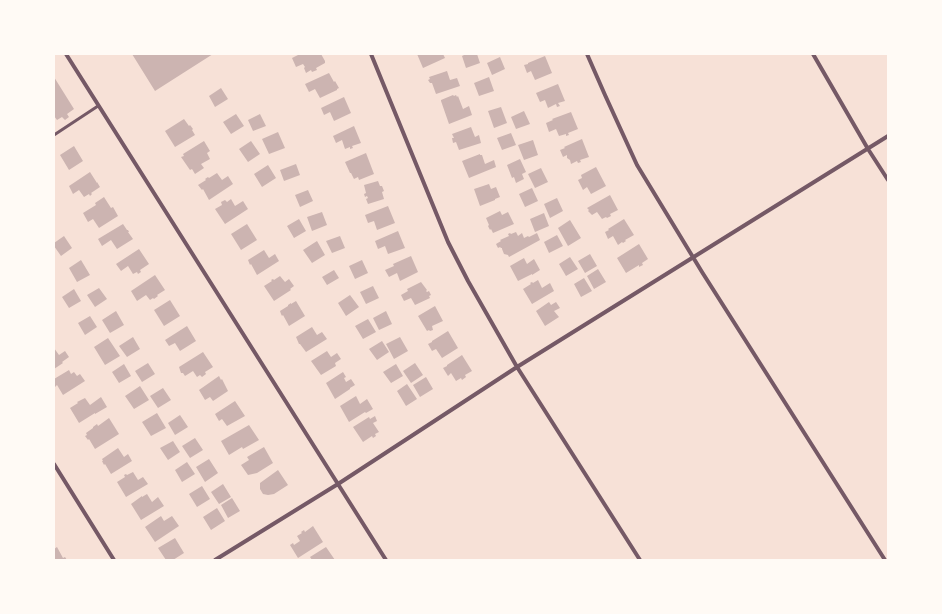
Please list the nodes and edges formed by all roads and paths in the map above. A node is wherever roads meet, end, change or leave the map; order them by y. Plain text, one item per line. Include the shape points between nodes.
1 (66, 54) edge
2 (372, 54) edge
3 (587, 54) edge
4 (813, 54) edge
5 (98, 106) junction
6 (54, 135) edge
7 (888, 136) edge
8 (868, 149) junction
9 (888, 180) edge
10 (693, 257) junction
11 (517, 367) junction
12 (54, 464) edge
13 (338, 484) junction
14 (114, 560) edge
15 (215, 560) edge
16 (386, 560) edge
17 (640, 560) edge
18 (885, 560) edge

1 - 5 street
2 - 11 street via 448,242
3 - 10 street via 637,165
4 - 8 street
5 - 6 lane
5 - 13 street
7 - 8 street
8 - 9 street
8 - 10 street
10 - 11 street
10 - 18 street
11 - 13 street
11 - 17 street
12 - 14 street
13 - 15 street
13 - 16 street

